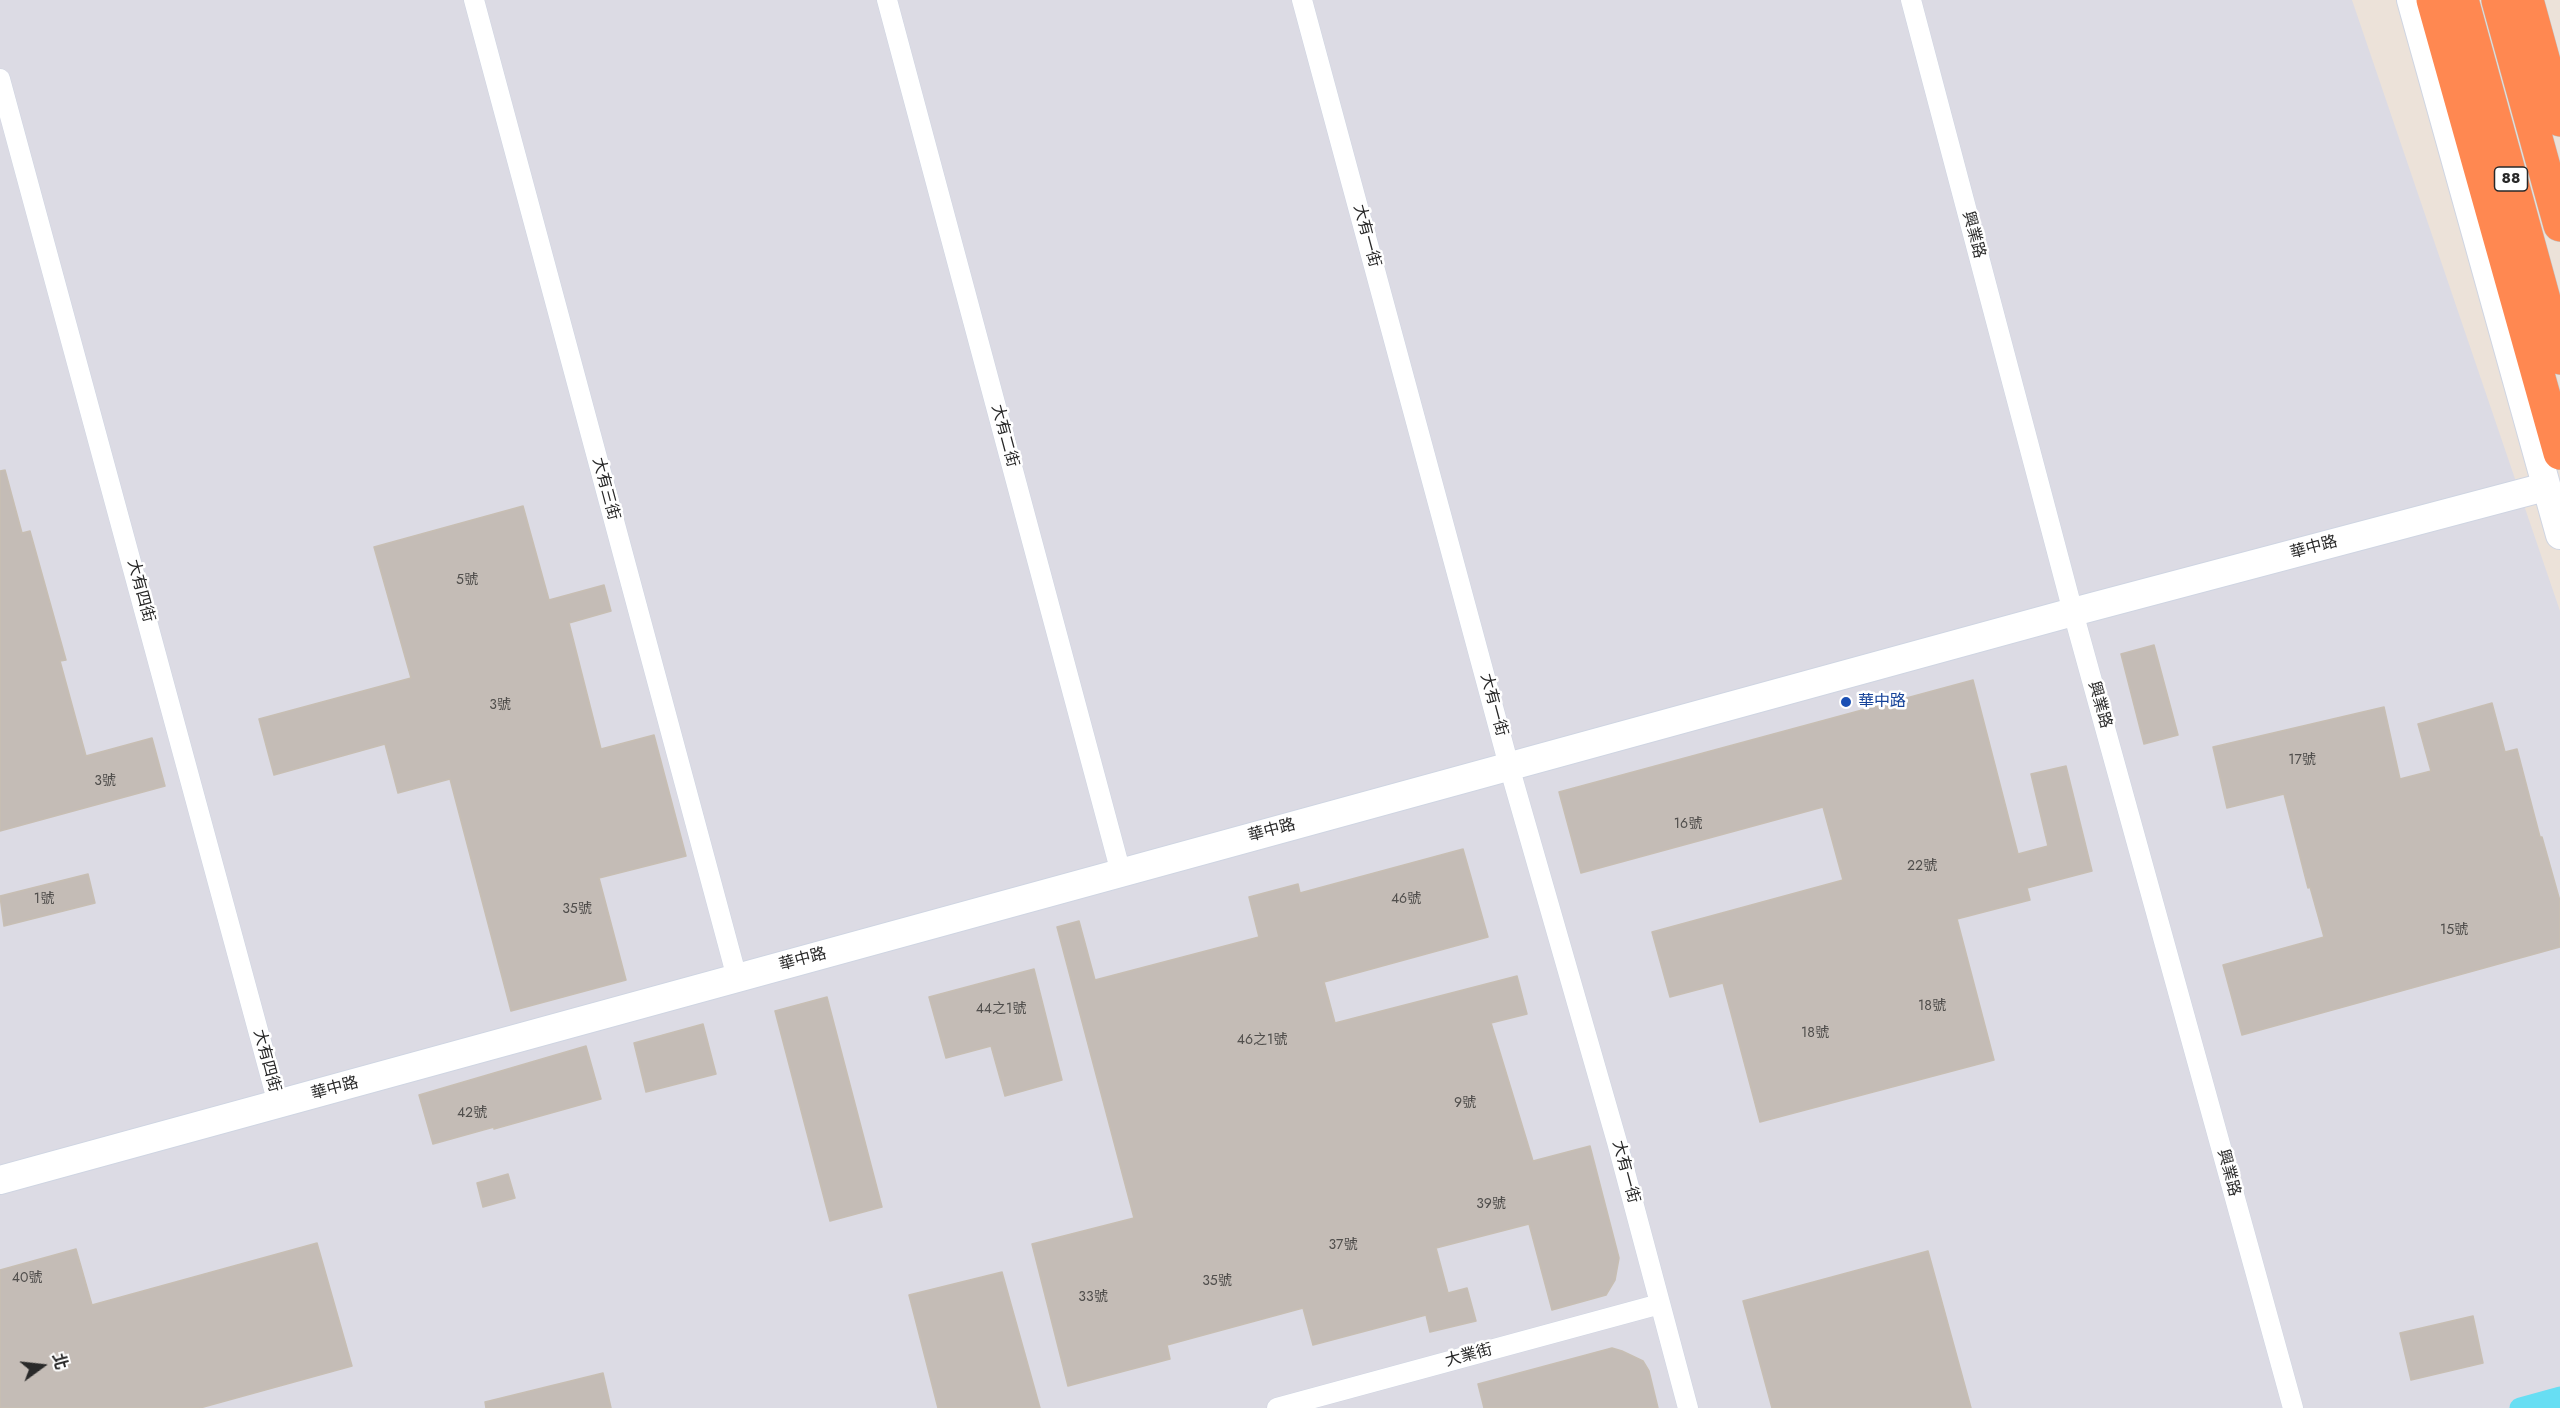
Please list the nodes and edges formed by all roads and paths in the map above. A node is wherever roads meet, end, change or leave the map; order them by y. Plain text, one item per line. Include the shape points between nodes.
1 (474, 0) edge
2 (887, 0) edge
3 (1302, 0) edge
4 (1911, 0) edge
5 (2411, 0) edge
6 (2433, 0) edge
7 (2462, 0) edge
8 (2498, 0) edge
9 (2527, 0) edge
10 (2542, 0) edge
11 (2560, 63) edge
12 (0, 79) edge
13 (2560, 120) edge
14 (2560, 225) edge
15 (2549, 364) edge
16 (2560, 453) edge
17 (2555, 485) edge
18 (2560, 535) edge
19 (2073, 612) junction
20 (1509, 766) junction
21 (1121, 873) junction
22 (737, 978) junction
23 (278, 1104) junction
24 (0, 1180) edge
25 (1660, 1304) junction
26 (1277, 1408) edge
27 (1688, 1408) edge
28 (2293, 1408) edge

1 - 22 street, 大有三街
2 - 21 street, 大有二街
3 - 20 street, 大有一街
4 - 19 street, 興業路
5 - 17 street
6 - 15 highway
7 - 15 highway, 88
8 - 14 highway, 88
9 - 13 highway
10 - 11 street
12 - 23 street, 大有四街
15 - 16 highway
17 - 18 street
17 - 19 street, 華中路
19 - 20 street, 華中路
19 - 28 street, 興業路
20 - 21 street, 華中路
20 - 25 street, 大有一街
21 - 22 street, 華中路
22 - 23 street, 華中路
23 - 24 street, 華中路
25 - 26 street, 大業街
25 - 27 street, 大有一街

